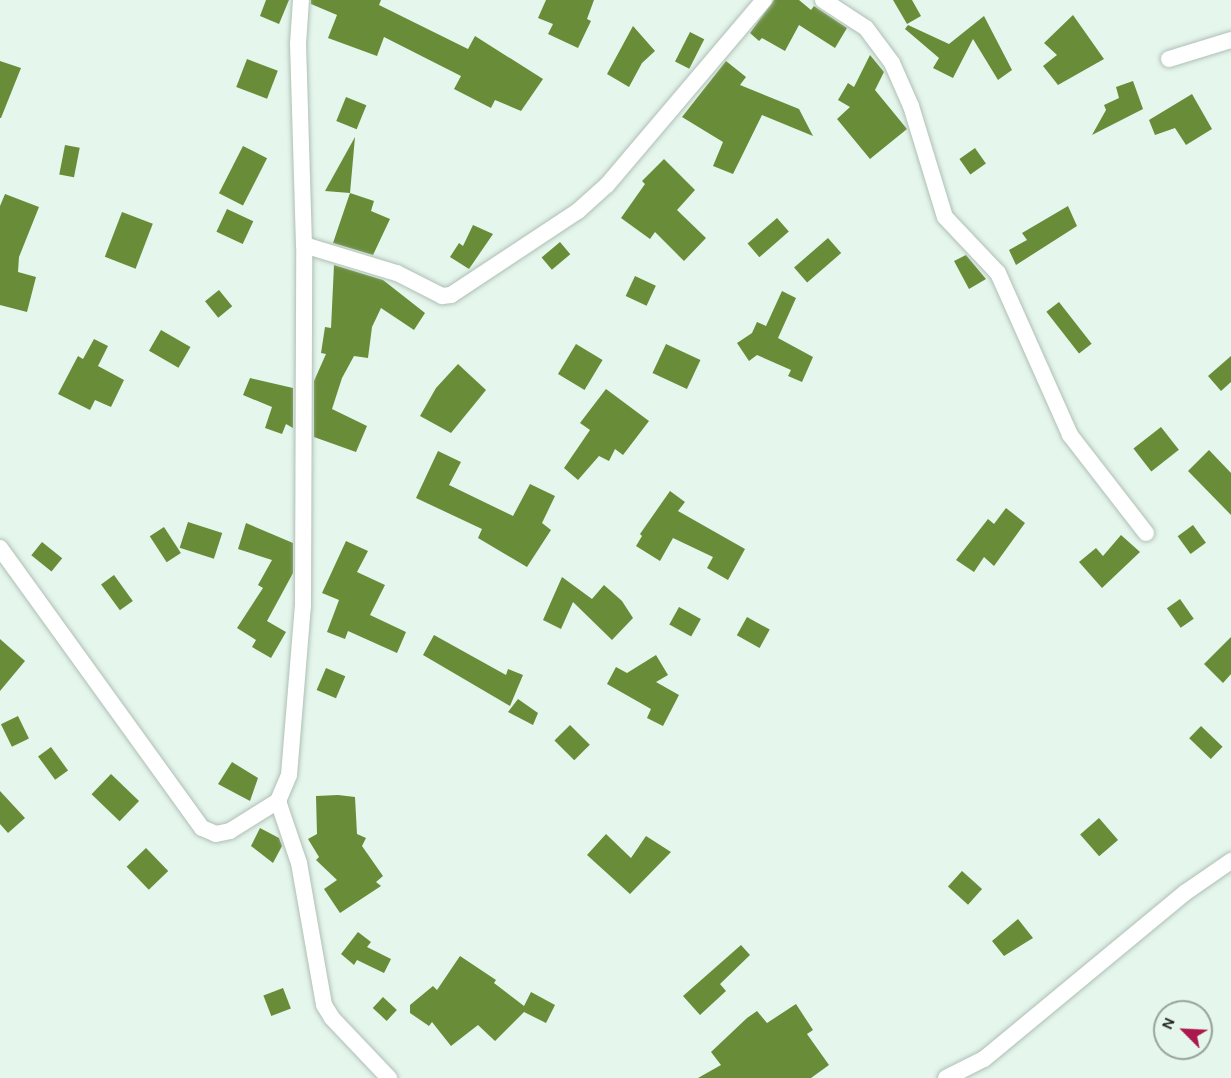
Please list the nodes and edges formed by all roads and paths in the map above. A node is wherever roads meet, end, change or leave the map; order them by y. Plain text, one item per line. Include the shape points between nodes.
1 (301, 0) edge
2 (764, 0) edge
3 (823, 0) edge
4 (1231, 40) edge
5 (1169, 59) dead end
6 (303, 245) junction
7 (1146, 533) dead end
8 (0, 548) edge
9 (279, 801) junction
10 (1231, 861) edge
11 (389, 1078) edge
12 (946, 1078) edge

1 - 6 street via 298,44
2 - 6 street via 607,185 578,211 450,295 442,296 397,273
3 - 7 street via 866,28 892,63 911,106 945,217 998,273 1070,435
4 - 5 street
6 - 9 street via 303,606 289,775
8 - 9 street via 202,828 216,834 231,831
9 - 11 street via 299,863 324,1005
10 - 12 street via 1186,892 984,1059

